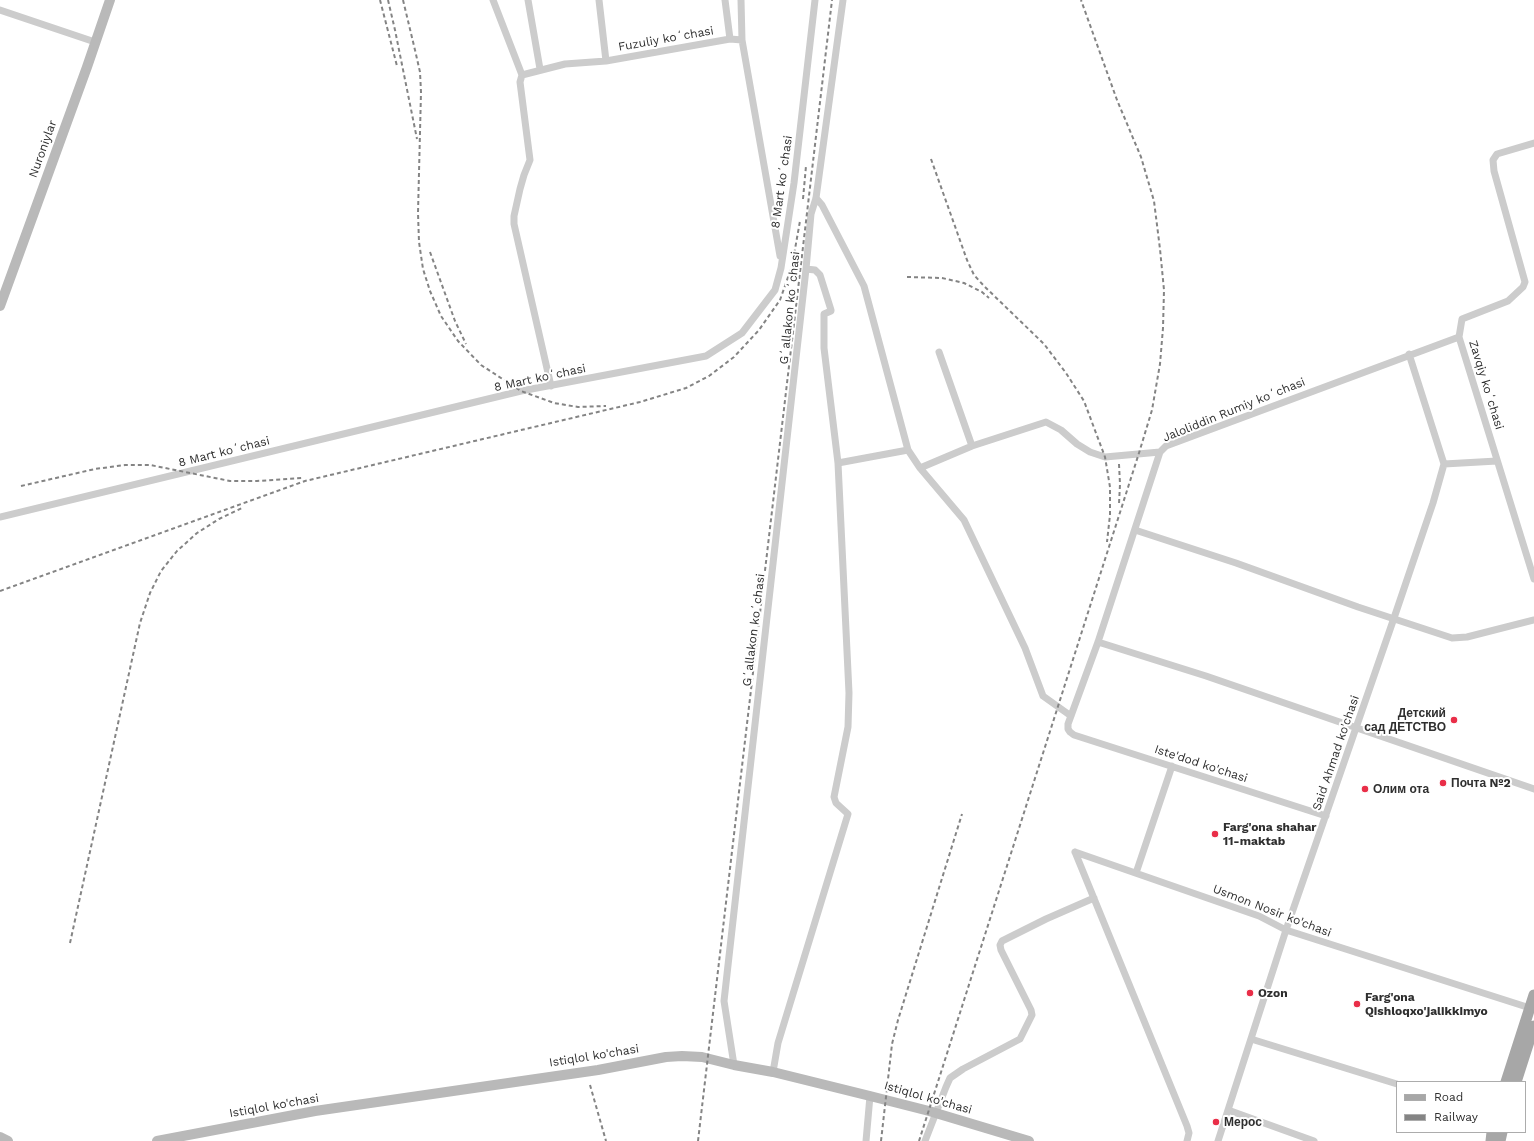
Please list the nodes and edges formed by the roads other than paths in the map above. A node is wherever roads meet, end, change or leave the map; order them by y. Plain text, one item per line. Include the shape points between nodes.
1 (110, 0) edge
2 (494, 0) edge
3 (528, 0) edge
4 (599, 0) edge
5 (725, 0) edge
6 (741, 0) edge
7 (815, 0) edge
8 (843, 0) edge
9 (0, 10) edge
10 (730, 39) junction
11 (742, 40) junction
12 (95, 42) junction
13 (606, 61) junction
14 (540, 69) junction
15 (522, 75) junction
16 (1534, 144) edge
17 (816, 198) junction
18 (781, 262) junction
19 (806, 269) junction
20 (0, 306) edge
21 (1459, 337) junction
22 (939, 352) dead end
23 (1409, 354) junction
24 (551, 386) junction
25 (972, 446) junction
26 (908, 450) junction
27 (1160, 452) junction
28 (1497, 461) junction
29 (838, 463) junction
30 (1444, 464) junction
31 (920, 468) junction
32 (0, 517) edge
33 (1135, 530) junction
34 (1534, 579) edge
35 (1394, 618) junction
36 (1534, 620) edge
37 (1098, 642) junction
38 (1070, 716) junction
39 (1357, 728) junction
40 (1070, 732) joint
41 (1172, 766) junction
42 (1534, 789) edge
43 (1326, 816) junction
44 (1136, 873) junction
45 (1094, 898) junction
46 (1286, 930) junction
47 (1534, 995) edge
48 (1530, 1008) junction
49 (1534, 1026) edge
50 (1251, 1039) junction
51 (734, 1065) junction
52 (773, 1072) junction
53 (1506, 1081) edge
54 (1516, 1081) edge
55 (1396, 1084) edge
56 (870, 1096) junction
57 (1228, 1110) junction
58 (936, 1114) junction
59 (0, 1137) edge
60 (8, 1141) edge
61 (157, 1141) edge
62 (866, 1141) edge
63 (925, 1141) edge
64 (1029, 1141) edge
65 (1187, 1141) edge
66 (1218, 1141) edge
67 (1314, 1141) edge

1 - 12 main road, Nuroniylar
2 - 15 street
3 - 14 street
4 - 13 street, Fuzuliy koʻchasi
5 - 10 street, Fuzuliy koʻchasi
6 - 11 street
7 - 18 street, 8 Mart koʻchasi via 794,183
8 - 17 street, Gʻallakon koʻchasi
9 - 12 street
10 - 11 street, Fuzuliy koʻchasi
10 - 13 street, Fuzuliy koʻchasi
11 - 18 street
12 - 20 main road, Nuroniylar
13 - 14 street, Fuzuliy koʻchasi
14 - 15 street, Fuzuliy koʻchasi
15 - 24 street via 520,82 530,160 520,189 514,224
16 - 21 street, Zavqiy koʻchasi via 1497,154 1493,160 1525,282 1508,301 1462,319
17 - 19 street, Gʻallakon koʻchasi via 810,214
17 - 26 street via 864,286
18 - 24 street, 8 Mart koʻchasi via 775,290 742,333 706,356
19 - 29 street via 815,270 820,275 831,307 831,311 824,314 824,348
19 - 51 street, Gʻallakon koʻchasi via 724,1001
21 - 23 street, Jaloliddin Rumiy koʻchasi
21 - 28 street, Zavqiy koʻchasi
22 - 25 street
23 - 27 street, Jaloliddin Rumiy koʻchasi via 1166,446
23 - 30 street
24 - 32 street, 8 Mart koʻchasi via 521,391
25 - 27 street via 1046,422 1090,452 1105,457
25 - 31 street
26 - 29 street
26 - 31 street
27 - 33 street, Jaloliddin Rumiy koʻchasi
28 - 30 street
28 - 34 street, Zavqiy koʻchasi
29 - 52 street via 849,693 848,727 834,797 836,803 848,814 778,1043
30 - 35 street, Said Ahmad ko'chasi
31 - 38 street via 964,520 1025,648 1043,696
33 - 35 street via 1236,563 1358,608
33 - 37 street, Jaloliddin Rumiy koʻchasi
35 - 36 street via 1452,638 1468,637
35 - 39 street, Said Ahmad ko'chasi
37 - 38 street, Jaloliddin Rumiy koʻchasi
37 - 39 street
38 - 40 street, Jaloliddin Rumiy koʻchasi
39 - 42 street
39 - 43 street, Said Ahmad ko'chasi
40 - 41 street, Iste'dod ko'chasi
41 - 43 street, Iste'dod ko'chasi
41 - 44 street
43 - 46 street, Said Ahmad ko'chasi
44 - 45 street, Usmon Nosir ko'chasi via 1075,852
44 - 46 street, Usmon Nosir ko'chasi via 1259,916
45 - 58 street via 1002,941 1001,950 1032,1015 1020,1039 950,1078
45 - 65 street via 1187,1126
46 - 48 street, Usmon Nosir ko'chasi
46 - 50 street, Said Ahmad ko'chasi
47 - 48 main road
48 - 53 main road
49 - 54 main road
50 - 55 street
50 - 57 street, Said Ahmad ko'chasi
51 - 52 main road, Istiqlol ko'chasi
51 - 61 main road, Istiqlol ko'chasi via 702,1057 666,1057 598,1070 315,1111
52 - 56 main road, Istiqlol ko'chasi
56 - 58 main road, Istiqlol ko'chasi
56 - 62 street
57 - 66 street, Said Ahmad ko'chasi
57 - 67 street
58 - 63 street
58 - 64 main road, Istiqlol ko'chasi
59 - 60 main road

